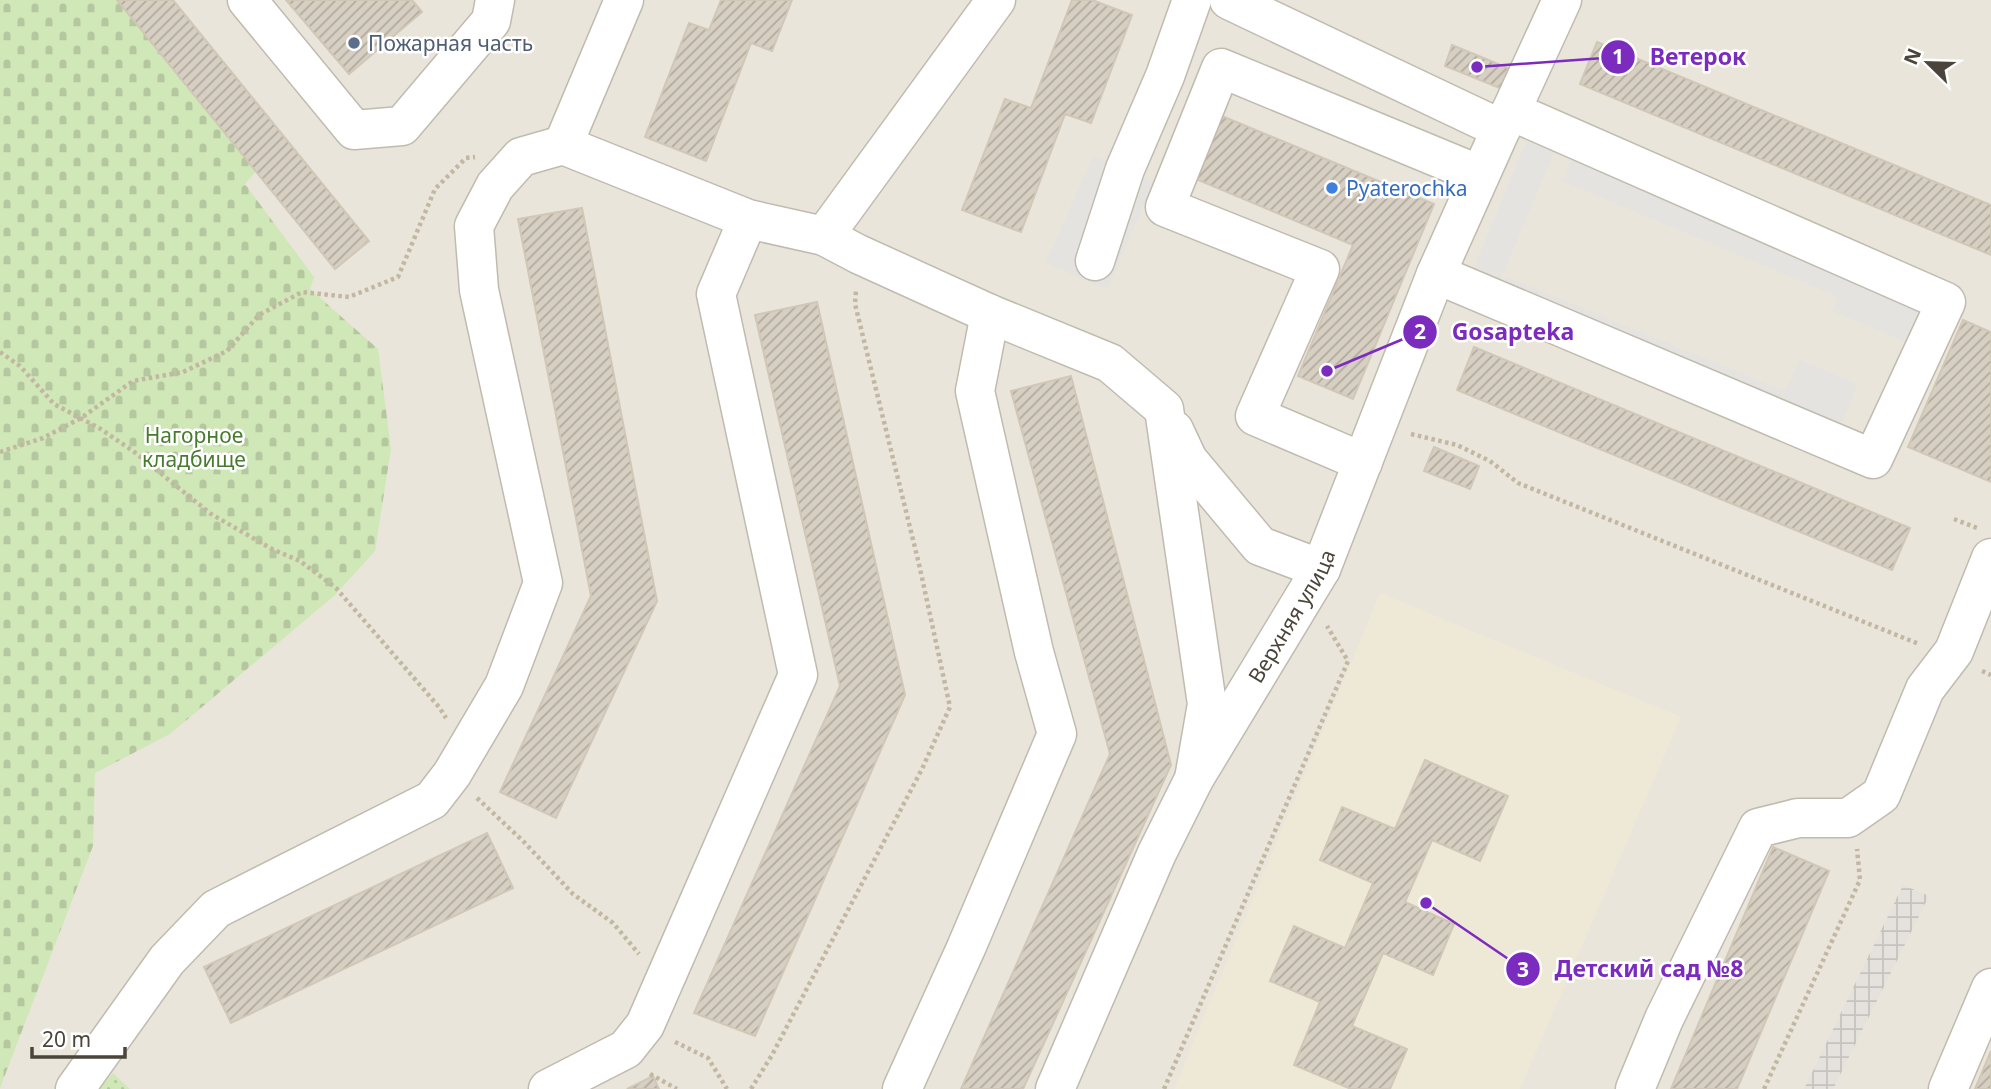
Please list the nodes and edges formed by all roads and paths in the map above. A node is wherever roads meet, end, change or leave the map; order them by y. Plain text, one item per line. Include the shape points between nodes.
1 (247, 0) edge
2 (495, 0) edge
3 (624, 0) edge
4 (1192, 0) edge
5 (1229, 0) edge
6 (1562, 0) edge
7 (995, 1) edge
8 (1506, 120) junction
9 (563, 145) junction
10 (478, 156) dead end
11 (1480, 175) junction
12 (748, 219) junction
13 (824, 236) junction
14 (859, 254) junction
15 (1095, 261) dead end
16 (1436, 274) junction
17 (990, 314) junction
18 (0, 352) edge
19 (1164, 409) junction
20 (81, 418) junction
21 (1400, 431) dead end
22 (0, 452) edge
23 (1363, 462) junction
24 (1991, 558) edge
25 (1321, 569) junction
26 (1297, 609) junction
27 (1949, 657) junction
28 (459, 762) junction
29 (1194, 779) junction
30 (1849, 818) junction
31 (644, 960) dead end
32 (1991, 988) edge
33 (646, 1072) dead end
34 (75, 1089) edge
35 (548, 1089) edge
36 (677, 1089) edge
37 (751, 1089) edge
38 (902, 1089) edge
39 (1055, 1089) edge
40 (1164, 1089) edge
41 (1635, 1089) edge
42 (1764, 1089) edge
43 (1948, 1089) edge

1 - 2 street via 354,130 402,126 491,21
3 - 9 street
4 - 15 street via 1125,169
5 - 8 street
6 - 8 street, Верхняя улица
7 - 13 street
8 - 11 street, Верхняя улица
8 - 16 street via 1946,302 1873,459
9 - 12 street
9 - 28 street via 521,157 495,186 474,226 479,290 543,583 505,685
10 - 20 path via 466,158 435,189 398,277 349,297 302,292 259,315 227,351 183,372 133,381
11 - 16 street, Верхняя улица
11 - 23 street via 1221,68 1165,207 1320,269 1255,416
12 - 13 street
12 - 35 street via 716,294 798,675 645,1025 626,1049
13 - 14 street
14 - 17 street
14 - 37 path via 855,304 950,707 922,769
16 - 23 street, Верхняя улица
17 - 19 street via 1110,363
17 - 38 street via 975,391 1057,734
18 - 20 path via 20,366 54,404
19 - 25 street via 1188,460 1259,546
19 - 29 street via 1207,704
20 - 22 path via 43,438
20 - 28 path via 133,451 211,514 300,561 336,588 439,707
21 - 27 path via 1457,445 1490,461 1518,483
23 - 25 street, Верхняя улица
24 - 27 street
25 - 26 street, Верхняя улица
26 - 29 street, Верхняя улица
26 - 40 path via 1324,620 1349,661
27 - 30 street via 1926,689 1881,795
28 - 31 path via 523,841 573,894 613,923
28 - 34 street via 432,800 216,909 167,960
29 - 39 street, Верхняя улица
30 - 41 street via 1798,818 1758,828 1664,1019
30 - 42 path via 1860,880
32 - 43 street
33 - 36 path

